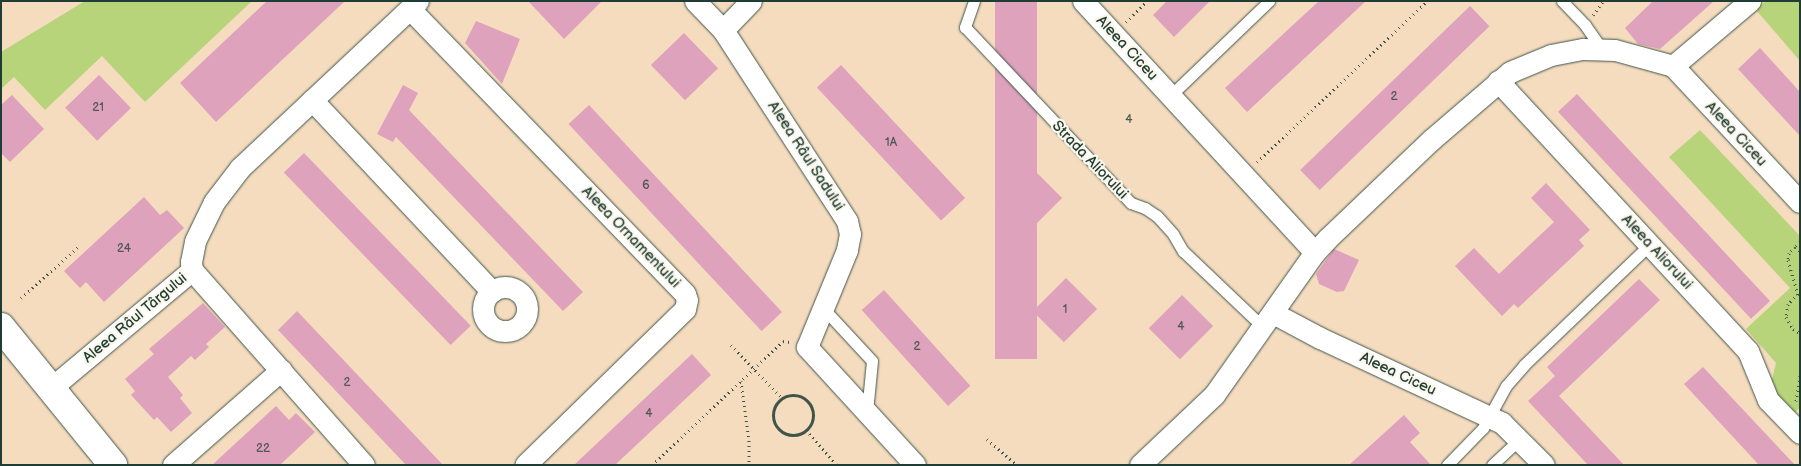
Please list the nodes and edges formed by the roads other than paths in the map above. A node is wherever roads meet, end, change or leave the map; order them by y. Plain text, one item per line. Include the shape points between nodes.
1 (695, 1) edge
2 (751, 1) edge
3 (974, 1) edge
4 (1083, 1) edge
5 (1269, 1) edge
6 (1562, 1) edge
7 (1750, 1) edge
8 (414, 5) edge
9 (723, 30) junction
10 (1602, 48) junction
11 (1673, 66) junction
12 (1498, 81) junction
13 (1171, 95) junction
14 (312, 100) junction
15 (1800, 202) edge
16 (1649, 245) junction
17 (1315, 252) junction
18 (192, 270) junction
19 (492, 292) dead end
20 (823, 308) junction
21 (1268, 320) junction
22 (1, 327) edge
23 (280, 370) junction
24 (51, 388) junction
25 (867, 412) junction
26 (1491, 417) junction
27 (1800, 433) edge
28 (1520, 439) junction
29 (362, 464) edge
30 (113, 465) edge
31 (173, 465) edge
32 (525, 465) edge
33 (915, 465) edge
34 (1140, 465) edge
35 (1447, 465) edge
36 (1492, 465) edge
37 (1544, 465) edge

1 - 9 street, Aleea Râul Sadului
2 - 9 street
3 - 21 lane, Strada Aliorului via 965,27 1131,203 1157,216 1183,251
4 - 13 street, Aleea Ciceu
5 - 13 lane
6 - 10 lane
7 - 11 street
8 - 14 street, Aleea Râul Târgului
8 - 32 street, Aleea Ornamentului via 688,300 685,309
9 - 20 street, Aleea Râul Sadului via 847,221 850,234 847,250
10 - 11 street
10 - 12 street via 1568,50 1523,65
11 - 15 street, Aleea Ciceu
12 - 16 street, Aleea Aliorului
12 - 17 street via 1431,140
13 - 17 street, Aleea Ciceu
14 - 18 street, Aleea Râul Târgului via 240,168 214,202 195,241
14 - 19 street
16 - 26 lane via 1524,365 1506,386
16 - 27 street, Aleea Aliorului via 1748,351 1768,400
17 - 21 street
18 - 23 street
18 - 24 street, Aleea Râul Târgului
20 - 25 lane via 872,361
20 - 25 street, Aleea Râul Sadului via 807,347
21 - 26 street, Aleea Ciceu via 1320,338
21 - 34 street via 1214,395
22 - 24 street
23 - 29 street
23 - 31 street
24 - 30 street
25 - 33 street
26 - 28 street, Aleea Ciceu
26 - 35 lane
28 - 36 lane
28 - 37 street, Aleea Ciceu

